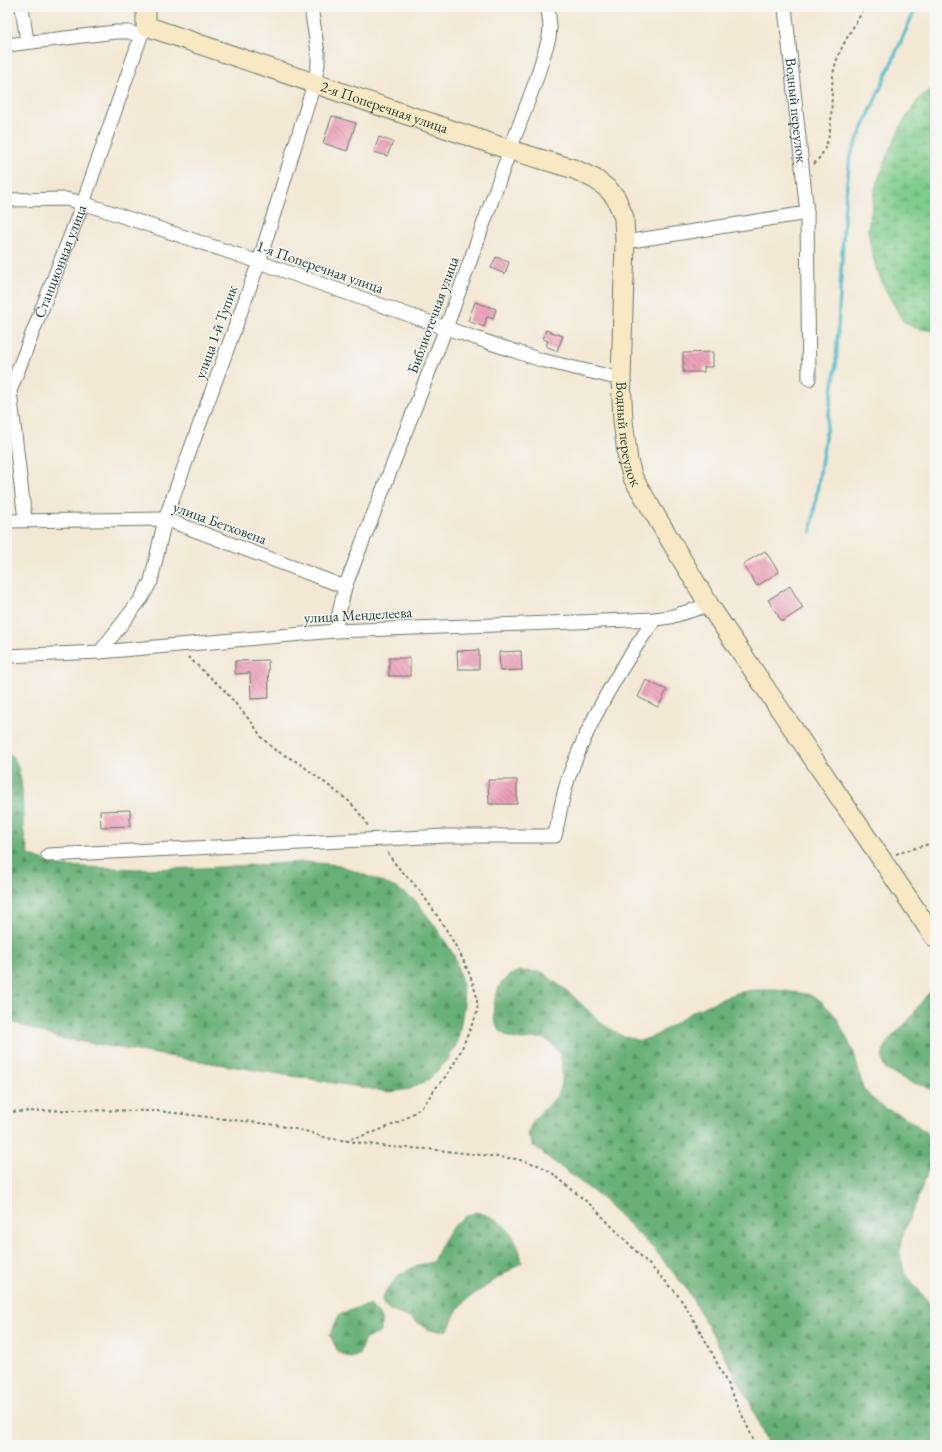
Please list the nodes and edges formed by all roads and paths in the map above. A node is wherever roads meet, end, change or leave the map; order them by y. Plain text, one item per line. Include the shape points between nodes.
1 (22, 7) edge
2 (146, 7) edge
3 (311, 7) edge
4 (548, 7) edge
5 (785, 7) edge
6 (865, 7) edge
7 (144, 31) junction
8 (26, 42) junction
9 (7, 45) edge
10 (314, 84) junction
11 (510, 150) junction
12 (803, 174) junction
13 (616, 198) joint
14 (7, 200) edge
15 (83, 203) junction
16 (807, 213) junction
17 (625, 242) junction
18 (259, 262) junction
19 (446, 328) junction
20 (621, 379) junction
21 (809, 379) dead end
22 (165, 519) junction
23 (25, 520) junction
24 (7, 522) edge
25 (345, 587) junction
26 (709, 604) junction
27 (655, 619) junction
28 (335, 631) junction
29 (175, 645) junction
30 (100, 652) junction
31 (7, 656) edge
32 (377, 839) junction
33 (935, 842) edge
34 (48, 855) dead end
35 (881, 858) junction
36 (935, 938) edge
37 (7, 1112) edge
38 (344, 1140) junction
39 (756, 1445) edge

1 - 8 street
2 - 7 street, Станционная улица
3 - 10 street, улица 1-й Тупик via 318,53
4 - 11 street, Библиотечная улица via 549,38
5 - 12 street, Водный переулок
6 - 12 path via 842,47 834,70 833,111 826,144 819,159
7 - 8 street, 2-я Поперечная улица
7 - 10 street, 2-я Поперечная улица
7 - 15 street, Станционная улица
8 - 9 street, 2-я Поперечная улица
10 - 11 street, 2-я Поперечная улица
10 - 18 street, улица 1-й Тупик
11 - 13 street, 2-я Поперечная улица via 574,169 595,179
11 - 19 street, Библиотечная улица
12 - 16 street, Водный переулок
13 - 17 street, Водный переулок via 624,218
14 - 15 street, 1-я Поперечная улица via 66,199
15 - 18 street, 1-я Поперечная улица
15 - 23 street, Станционная улица via 10,391
16 - 17 street
16 - 21 street, Водный переулок
17 - 20 street, Водный переулок
18 - 19 street, 1-я Поперечная улица
18 - 22 street, улица 1-й Тупик
19 - 20 street, 1-я Поперечная улица via 541,360
19 - 25 street, Библиотечная улица
20 - 26 street, Водный переулок via 623,421 633,478
22 - 23 street, улица Бетховена
22 - 25 street, улица Бетховена
22 - 30 street, улица 1-й Тупик via 149,586
23 - 24 street, улица Бетховена
25 - 28 street, Библиотечная улица
26 - 27 street, улица Менделеева via 670,617
26 - 35 street, Водный переулок
27 - 28 street, улица Менделеева
27 - 32 street via 608,690 581,748 568,780 555,836
28 - 29 street, улица Менделеева
29 - 30 street, улица Менделеева
29 - 32 path via 224,690 274,750 299,763 350,802
30 - 31 street, улица Менделеева
32 - 34 street
32 - 38 path via 393,863 418,889 438,916 462,957 476,994 477,1012 450,1072 421,1108 408,1117 360,1137
33 - 35 path
35 - 36 street, Водный переулок
37 - 38 path via 158,1111 276,1126
38 - 39 path via 389,1147 517,1159 538,1165 552,1174 593,1207 682,1300 726,1380

